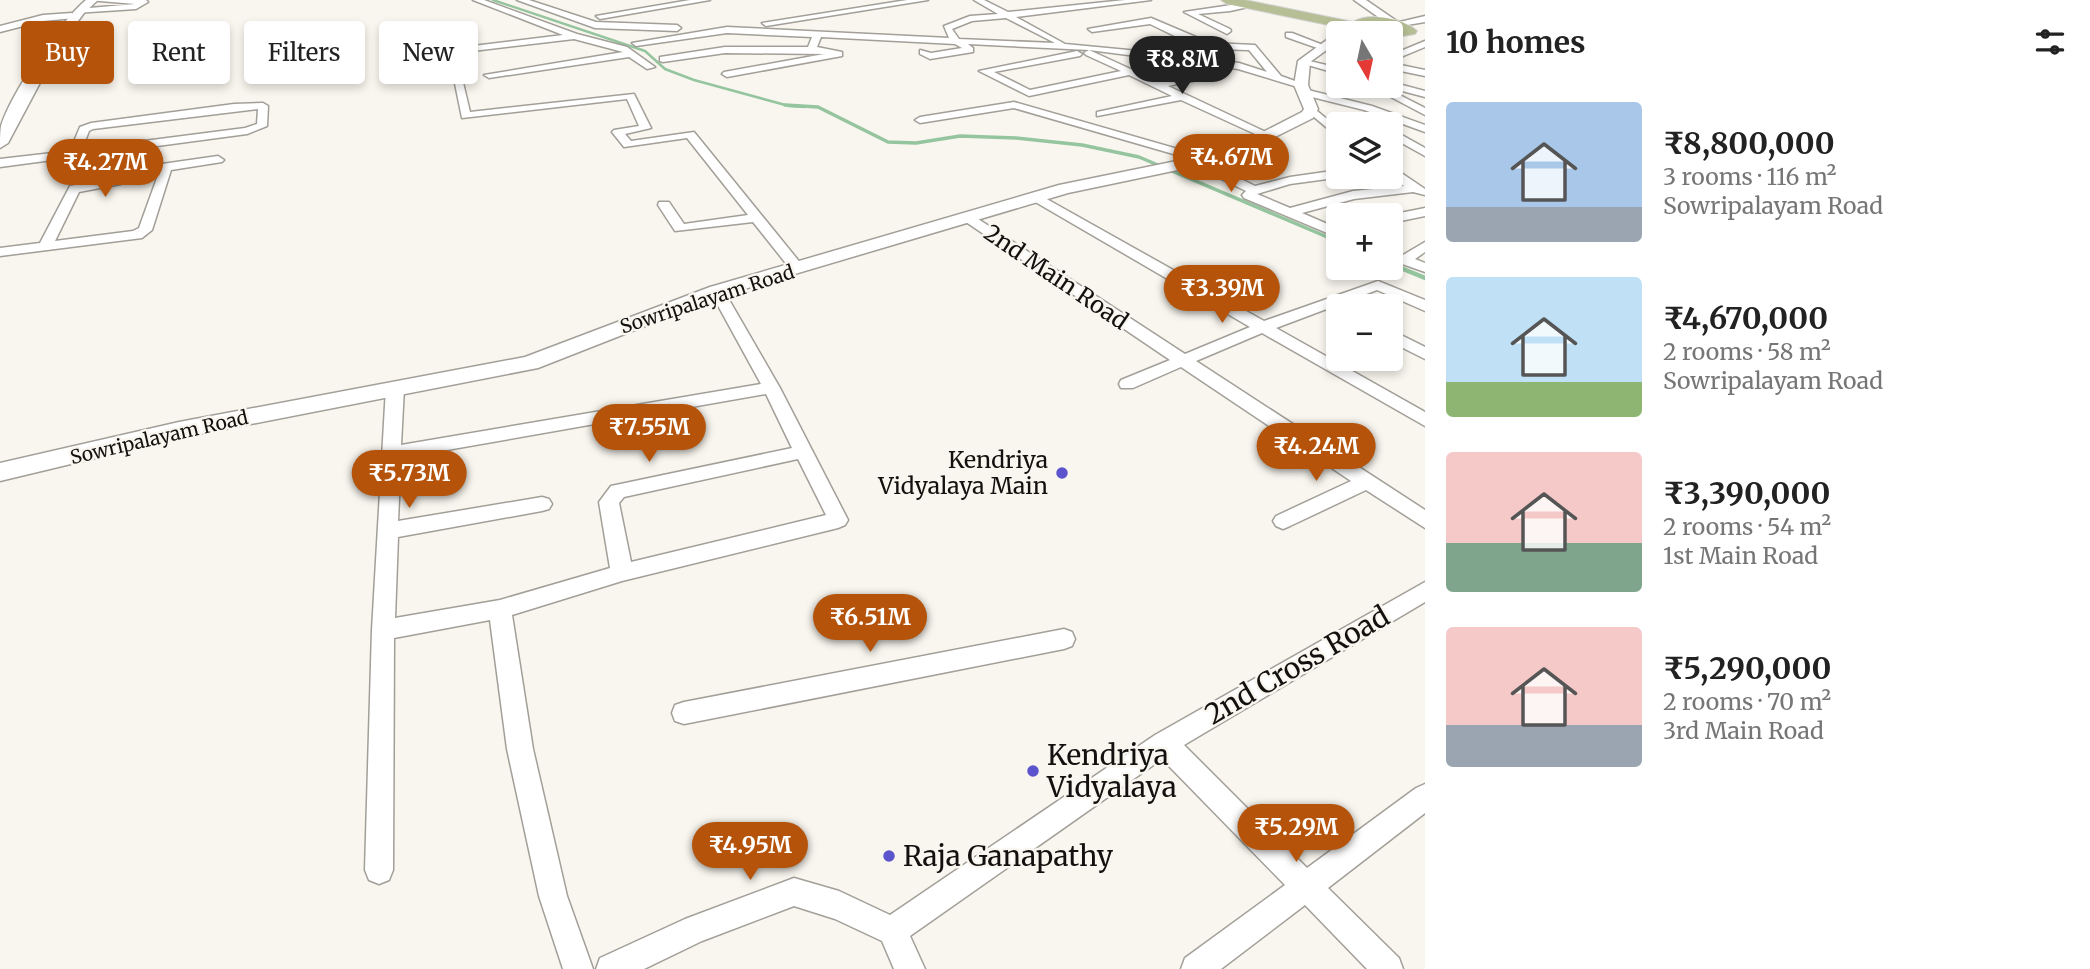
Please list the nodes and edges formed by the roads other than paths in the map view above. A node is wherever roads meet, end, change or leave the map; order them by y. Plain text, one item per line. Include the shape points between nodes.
1 (93, 0) edge
2 (477, 0) edge
3 (521, 0) edge
4 (554, 0) edge
5 (706, 0) edge
6 (924, 0) edge
7 (978, 0) edge
8 (1147, 0) edge
9 (1227, 0) edge
10 (1359, 0) edge
11 (675, 2) edge
12 (1240, 2) edge
13 (532, 3) junction
14 (1078, 4) edge
15 (813, 7) dead end
16 (75, 14) junction
17 (1005, 14) junction
18 (821, 15) junction
19 (578, 20) junction
20 (1330, 21) edge
21 (1326, 22) edge
22 (1409, 26) edge
23 (0, 29) edge
24 (1092, 29) junction
25 (727, 30) junction
26 (1227, 31) dead end
27 (818, 33) junction
28 (1289, 35) dead end
29 (575, 36) junction
30 (955, 40) junction
31 (1192, 40) junction
32 (1425, 40) edge
33 (636, 43) dead end
34 (1326, 45) edge
35 (1068, 46) junction
36 (814, 48) junction
37 (1098, 48) junction
38 (1322, 48) junction
39 (1326, 49) edge
40 (1404, 51) edge
41 (923, 52) dead end
42 (1087, 52) junction
43 (631, 54) junction
44 (1147, 54) junction
45 (512, 58) junction
46 (663, 59) dead end
47 (1304, 61) junction
48 (650, 67) dead end
49 (1326, 67) edge
50 (1404, 69) edge
51 (1132, 72) junction
52 (1425, 73) edge
53 (727, 74) dead end
54 (489, 75) dead end
55 (1199, 77) dead end
56 (1280, 80) junction
57 (1159, 85) junction
58 (1303, 88) junction
59 (1404, 88) edge
60 (1425, 94) edge
61 (1182, 97) junction
62 (1399, 98) edge
63 (1311, 109) junction
64 (89, 111) dead end
65 (1425, 112) edge
66 (1101, 114) dead end
67 (1425, 119) edge
68 (920, 120) dead end
69 (1326, 123) edge
70 (1410, 124) junction
71 (1403, 126) edge
72 (84, 130) junction
73 (1425, 130) edge
74 (1266, 136) junction
75 (1403, 139) edge
76 (0, 143) edge
77 (74, 154) junction
78 (1425, 155) edge
79 (218, 160) dead end
80 (1205, 160) junction
81 (0, 163) edge
82 (1326, 176) edge
83 (1403, 178) edge
84 (121, 180) dead end
85 (1256, 191) junction
86 (1421, 191) edge
87 (1036, 197) junction
88 (664, 205) dead end
89 (1425, 212) edge
90 (1288, 213) junction
91 (758, 216) junction
92 (1403, 217) edge
93 (967, 218) junction
94 (1326, 229) edge
95 (1425, 246) edge
96 (45, 247) junction
97 (0, 252) edge
98 (1403, 255) edge
99 (1403, 259) edge
100 (797, 268) junction
101 (1425, 268) edge
102 (718, 291) junction
103 (1358, 294) edge
104 (1398, 294) edge
105 (1403, 296) edge
106 (1425, 306) edge
107 (1326, 307) edge
108 (1263, 327) junction
109 (1403, 344) edge
110 (1425, 354) edge
111 (1184, 362) junction
112 (1326, 364) edge
113 (1339, 371) edge
114 (1127, 384) dead end
115 (395, 388) junction
116 (771, 388) junction
117 (1425, 420) edge
118 (803, 452) junction
119 (390, 453) junction
120 (0, 472) edge
121 (1366, 482) junction
122 (542, 504) dead end
123 (1425, 520) edge
124 (1283, 521) dead end
125 (388, 531) junction
126 (622, 573) junction
127 (1425, 591) edge
128 (500, 609) junction
129 (383, 631) junction
130 (1064, 639) dead end
131 (684, 713) dead end
132 (1164, 743) junction
133 (1425, 797) edge
134 (379, 870) dead end
135 (1307, 887) junction
136 (892, 931) junction
137 (578, 969) edge
138 (611, 969) edge
139 (910, 969) edge
140 (1196, 969) edge
141 (1388, 969) edge

1 - 16 street
1 - 16 street via 144,2 136,7
2 - 29 street
3 - 13 street
4 - 13 street
5 - 11 street
6 - 18 street
7 - 17 street
8 - 14 street
9 - 12 main road
10 - 22 street
11 - 19 street
12 - 20 main road
12 - 21 main road
12 - 26 street via 1230,9 1188,12
13 - 19 street
14 - 17 street
14 - 24 street
15 - 18 street
16 - 23 street
16 - 76 street via 24,94
17 - 30 street via 947,28
17 - 35 street
18 - 25 street
19 - 25 street via 595,25
22 - 32 main road
24 - 31 street via 1151,21
24 - 37 street
25 - 27 street
25 - 33 street
27 - 30 street
27 - 36 street
28 - 38 street
29 - 43 street
29 - 45 street
30 - 35 street
30 - 41 street via 970,50 930,56
31 - 44 street via 1146,50
31 - 56 street via 1210,46 1252,47
32 - 40 street
34 - 38 street
35 - 37 street
35 - 42 street
36 - 46 street via 725,50
36 - 53 street via 839,54
37 - 44 street
38 - 39 street
38 - 47 street
42 - 51 street
42 - 51 street via 984,71 1029,93
43 - 45 street
43 - 48 street
44 - 56 street via 1239,66
45 - 54 street
45 - 91 street via 451,51 466,116 630,96 646,128 618,132 628,145 690,134
47 - 49 street
47 - 58 street
50 - 52 street
51 - 57 street
55 - 57 street
56 - 58 street
57 - 61 street
58 - 63 street
58 - 70 street
59 - 60 street
61 - 66 street
61 - 74 street
62 - 65 street
63 - 69 street
63 - 74 street, Sowripalayam Road via 1300,121
64 - 72 street
67 - 70 street
68 - 80 street via 1014,105
70 - 71 street
70 - 73 street
72 - 77 street
72 - 77 street via 264,106 257,129
74 - 80 street, Sowripalayam Road
75 - 78 street
77 - 81 street
79 - 96 street via 166,167 145,230 138,235
80 - 85 street via 1211,169
80 - 87 street, Sowripalayam Road
82 - 85 street
83 - 86 street
84 - 96 street via 75,188
85 - 90 street via 1248,195
86 - 90 street via 1353,195
87 - 93 street, Sowripalayam Road
87 - 108 street
88 - 91 street via 680,228
89 - 92 street
90 - 94 street
91 - 100 street
93 - 100 street, Sowripalayam Road
93 - 111 street, 2nd Main Road
95 - 98 street
96 - 97 street
99 - 101 street
100 - 102 street, Sowripalayam Road
102 - 115 street, Sowripalayam Road via 530,363
102 - 116 street
103 - 104 street via 1378,285
105 - 106 street
107 - 108 street
108 - 111 street
108 - 112 street
109 - 110 street
111 - 114 street
111 - 121 street, 2nd Main Road
113 - 117 street
115 - 119 street
115 - 120 street, Sowripalayam Road via 179,430
116 - 118 street
116 - 119 street
118 - 126 street via 618,491 609,502
118 - 126 street via 838,520
119 - 125 street
121 - 123 street, 2nd Main Road
121 - 124 street
122 - 125 street
125 - 129 street
126 - 128 street
127 - 132 street, 2nd Cross Road
128 - 129 street
128 - 137 street via 520,749 553,896
129 - 134 street
130 - 131 street
132 - 135 street
132 - 136 street, 2nd Cross Road
133 - 135 street
135 - 140 street
135 - 141 street
136 - 138 street via 839,906 794,892 695,929
136 - 139 street

